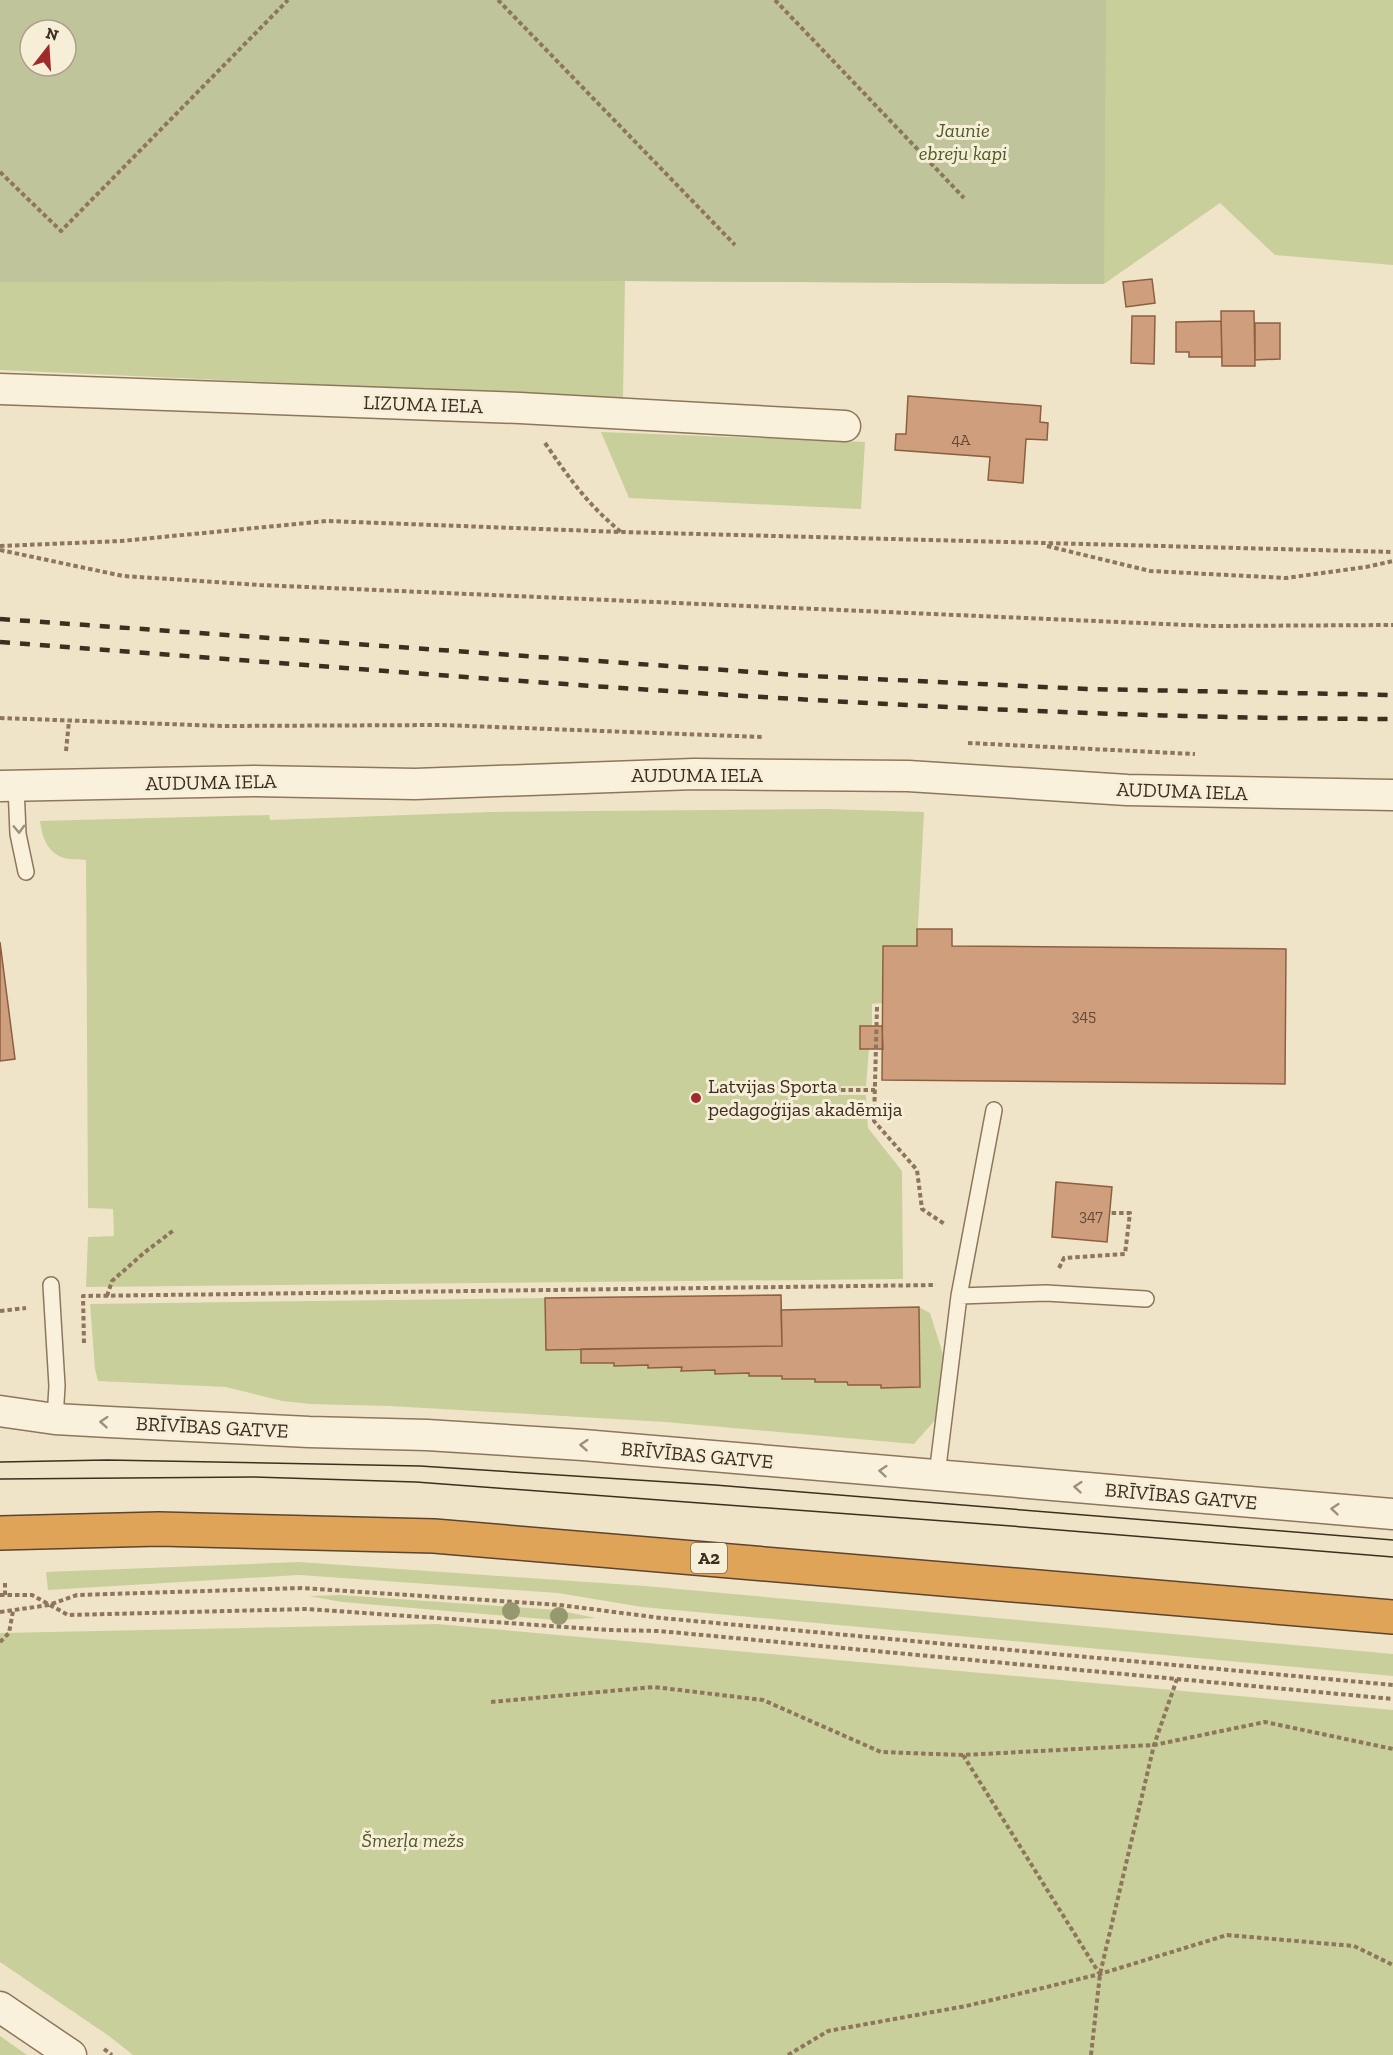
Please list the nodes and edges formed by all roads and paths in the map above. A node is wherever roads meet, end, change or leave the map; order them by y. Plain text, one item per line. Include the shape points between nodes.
1 (288, 0) edge
2 (498, 0) edge
3 (775, 0) edge
4 (0, 172) edge
5 (964, 198) dead end
6 (735, 245) dead end
7 (0, 388) edge
8 (520, 408) junction
9 (845, 426) dead end
10 (621, 532) junction
11 (1037, 543) junction
12 (0, 548) edge
13 (1393, 552) edge
14 (1393, 561) edge
15 (1393, 625) edge
16 (8, 786) edge
17 (1393, 795) edge
18 (26, 872) dead end
19 (877, 1007) dead end
20 (841, 1090) dead end
21 (874, 1090) junction
22 (994, 1110) dead end
23 (1109, 1213) dead end
24 (174, 1230) dead end
25 (969, 1240) junction
26 (51, 1285) dead end
27 (960, 1290) junction
28 (1046, 1293) junction
29 (107, 1296) junction
30 (1146, 1299) dead end
31 (84, 1354) dead end
32 (0, 1411) edge
33 (55, 1419) junction
34 (938, 1475) junction
35 (1393, 1514) edge
36 (0, 1533) edge
37 (5, 1581) dead end
38 (2, 1595) edge
39 (49, 1605) junction
40 (12, 1611) junction
41 (0, 1612) edge
42 (1393, 1617) edge
43 (0, 1642) edge
44 (1176, 1679) junction
45 (1393, 1685) edge
46 (1393, 1699) edge
47 (491, 1702) dead end
48 (1154, 1745) junction
49 (1393, 1749) edge
50 (963, 1755) junction
51 (1393, 1965) edge
52 (1100, 1974) junction
53 (0, 2007) edge
54 (70, 2055) edge
55 (788, 2055) edge
56 (1091, 2055) edge

1 - 4 path via 61,231
2 - 6 path
3 - 5 path
7 - 8 street, LIZUMA IELA
8 - 9 street, LIZUMA IELA
8 - 10 path via 580,491
10 - 11 path
10 - 12 path via 327,521
11 - 13 path
11 - 14 path via 1150,571 1286,578
12 - 15 path via 123,576 260,585 1211,626
16 - 17 street, AUDUMA IELA via 254,780 415,784 718,774 908,776 1127,790
16 -> 18 lane
19 - 21 path
20 - 21 path
21 - 25 path via 874,1121 917,1170 922,1209
22 - 25 lane
23 - 28 path via 1130,1213 1125,1254 1064,1258
24 - 29 path via 112,1281
25 - 27 lane
26 - 33 lane
27 - 28 lane
27 - 29 path
27 - 34 lane
28 - 30 lane
29 - 31 path via 83,1296
32 - 33 street, BRĪVĪBAS GATVE
34 -> 33 street, BRĪVĪBAS GATVE via 438,1435
35 -> 34 street, BRĪVĪBAS GATVE
36 - 42 highway, A2 via 159,1529 434,1536
37 - 38 path
38 - 39 path via 32,1595
39 - 40 path
39 - 44 path via 68,1615 307,1609 659,1631
39 - 45 path via 77,1595 302,1588 560,1605 661,1618
40 - 41 path
40 - 43 path via 9,1633
44 - 46 path
44 - 48 path
47 - 50 path via 665,1688 763,1700 881,1752
48 - 49 path via 1265,1722
48 - 50 path
48 - 52 path
50 - 52 path
51 - 52 path via 1354,1946 1227,1935
52 - 55 path via 966,2006 828,2031
52 - 56 path
53 - 54 street

